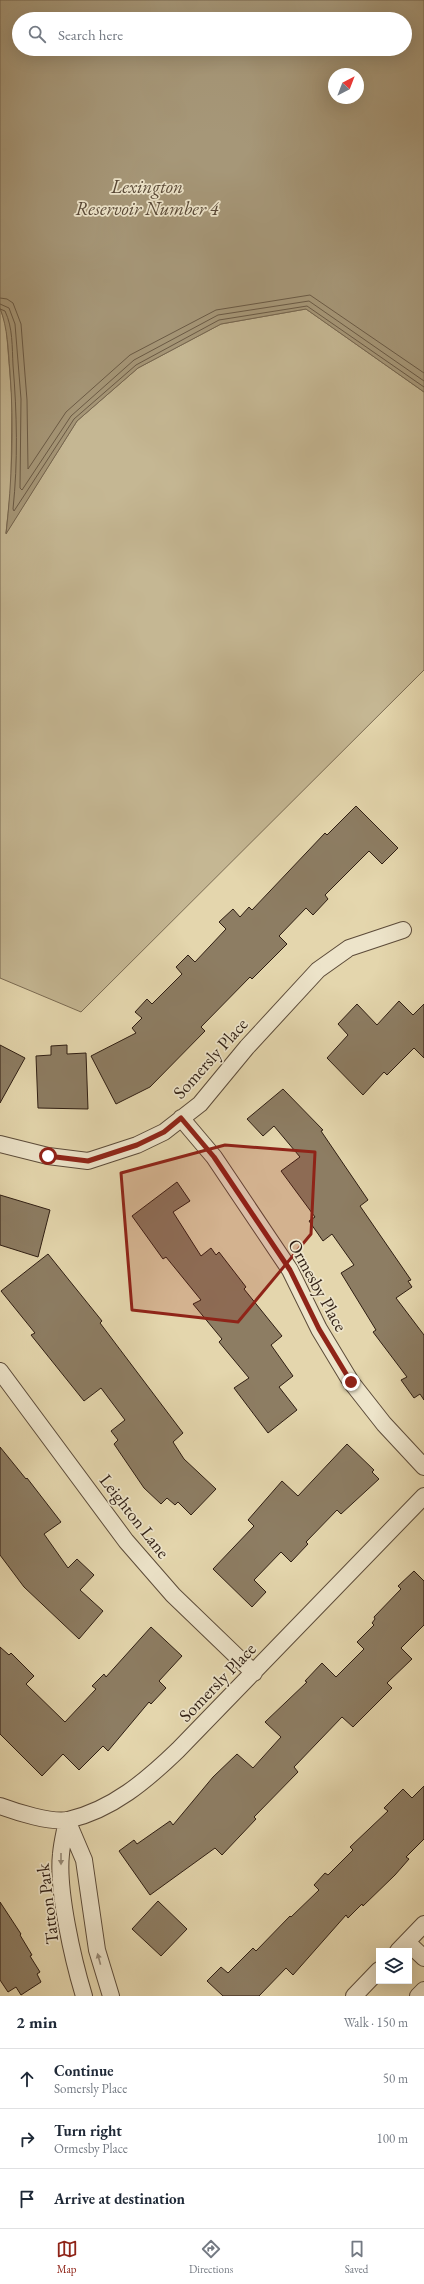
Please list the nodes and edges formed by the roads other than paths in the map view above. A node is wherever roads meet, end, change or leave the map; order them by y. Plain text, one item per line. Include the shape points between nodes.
1 (404, 930) dead end
2 (181, 1118) junction
3 (0, 1144) edge
4 (0, 1371) edge
5 (424, 1467) edge
6 (424, 1496) edge
7 (254, 1673) junction
8 (0, 1806) edge
9 (67, 1820) junction
10 (424, 1924) edge
11 (402, 1946) edge
12 (424, 1958) edge
13 (376, 1973) edge
14 (424, 1990) edge
15 (84, 1996) edge
16 (111, 1996) edge
17 (354, 1996) edge
18 (418, 1996) edge

1 - 2 street, Somersly Place via 349,948 318,970 247,1047 200,1104
2 - 3 street, Somersly Place via 164,1132 137,1145 88,1161 48,1156
2 - 5 street, Ormesby Place via 214,1157 290,1270 319,1329 351,1382 384,1424
4 - 7 street, Leighton Lane via 126,1541 173,1595
6 - 7 street, Somersly Place
7 - 9 street, Somersly Place via 143,1783 108,1805
8 - 9 street, Somersly Place via 26,1815
9 -> 15 street, Tatton Park via 61,1854 62,1892 77,1973
16 -> 9 street via 97,1950 84,1860
10 - 11 street
11 - 12 street
13 - 17 street
14 - 18 street

